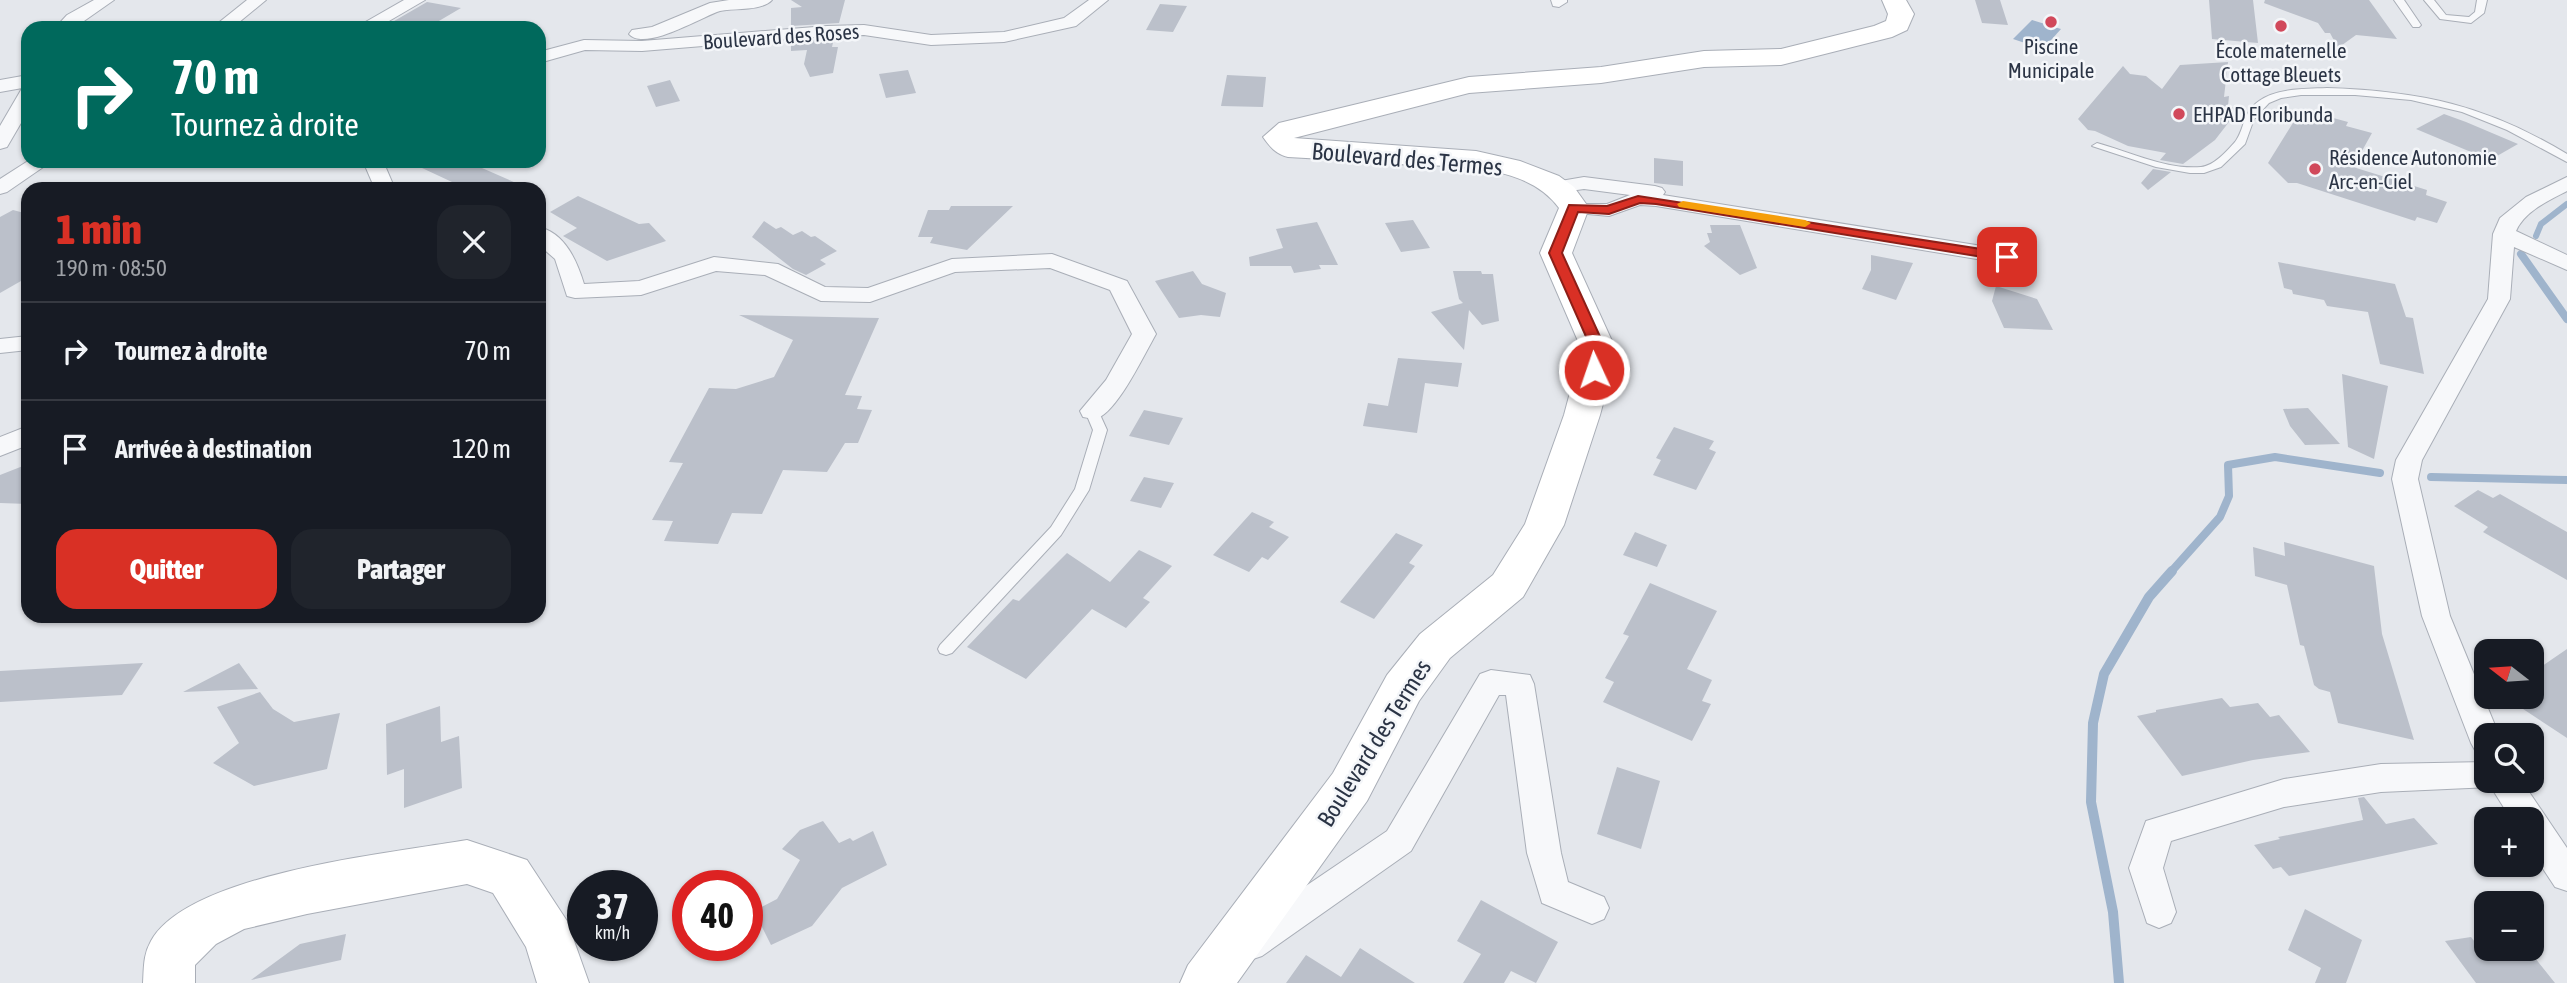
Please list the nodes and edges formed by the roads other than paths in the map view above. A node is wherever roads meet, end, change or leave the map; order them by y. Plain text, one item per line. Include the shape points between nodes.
1 (106, 0) edge
2 (258, 0) edge
3 (416, 0) edge
4 (764, 0) edge
5 (1100, 0) edge
6 (1894, 0) edge
7 (2399, 0) edge
8 (2429, 0) edge
9 (2482, 0) edge
10 (71, 21) edge
11 (230, 21) edge
12 (377, 21) edge
13 (2416, 25) dead end
14 (592, 45) junction
15 (546, 56) edge
16 (21, 82) edge
17 (0, 86) edge
18 (21, 106) edge
19 (0, 143) edge
20 (2097, 146) dead end
21 (2567, 159) edge
22 (31, 168) edge
23 (2567, 183) edge
24 (0, 188) edge
25 (1565, 198) junction
26 (2504, 233) junction
27 (1914, 234) dead end
28 (546, 239) edge
29 (2007, 257) dead end
30 (2567, 263) edge
31 (21, 344) edge
32 (0, 346) edge
33 (1092, 411) joint
34 (21, 438) edge
35 (0, 447) edge
36 (946, 649) dead end
37 (2479, 723) edge
38 (2474, 775) edge
39 (2544, 842) edge
40 (2567, 876) edge
41 (1592, 908) dead end
42 (2159, 912) dead end
43 (1213, 974) edge
44 (169, 983) edge
45 (563, 983) edge

1 - 10 street
2 - 11 street
3 - 12 street
4 - 14 street via 716,7 655,32 607,38
5 - 14 street, Boulevard des Roses via 1070,22 1004,37 932,40 864,30 642,46
6 - 25 street, Boulevard des Termes via 1901,14 1898,24 1883,32 1781,57 1704,59 1601,75 1469,85 1298,126 1276,138 1288,148 1476,160 1520,170
7 - 13 lane
8 - 9 lane via 2444,17 2471,20 2479,13
14 - 15 street, Boulevard des Roses
16 - 17 street
18 - 19 street
20 - 21 lane via 2159,165 2206,171 2241,142 2244,126 2265,101 2290,93 2335,93 2449,104 2511,129
22 - 24 street
23 - 26 street via 2511,218
25 - 27 street via 1584,183 1622,186
25 - 29 street via 1609,210 1638,199 1656,200
25 - 43 street, Boulevard des Termes via 1556,253 1595,341 1594,370 1544,525 1508,586 1435,646 1403,688 1350,787
26 - 30 street
26 - 37 street via 2500,299 2409,460 2405,479 2435,616
28 - 33 street via 565,257 575,291 641,288 714,264 770,269 821,293 870,295 952,267 1052,261 1119,286 1144,334 1115,385
31 - 32 street
33 - 36 lane via 1100,430 1082,490 1056,531
34 - 35 street
38 - 42 street via 2381,778 2284,793 2158,831 2146,868
39 - 40 street
41 - 43 street via 1554,892 1519,684 1491,682 1399,841
44 - 45 street via 170,956 198,927 235,908 467,862 510,876 549,937

